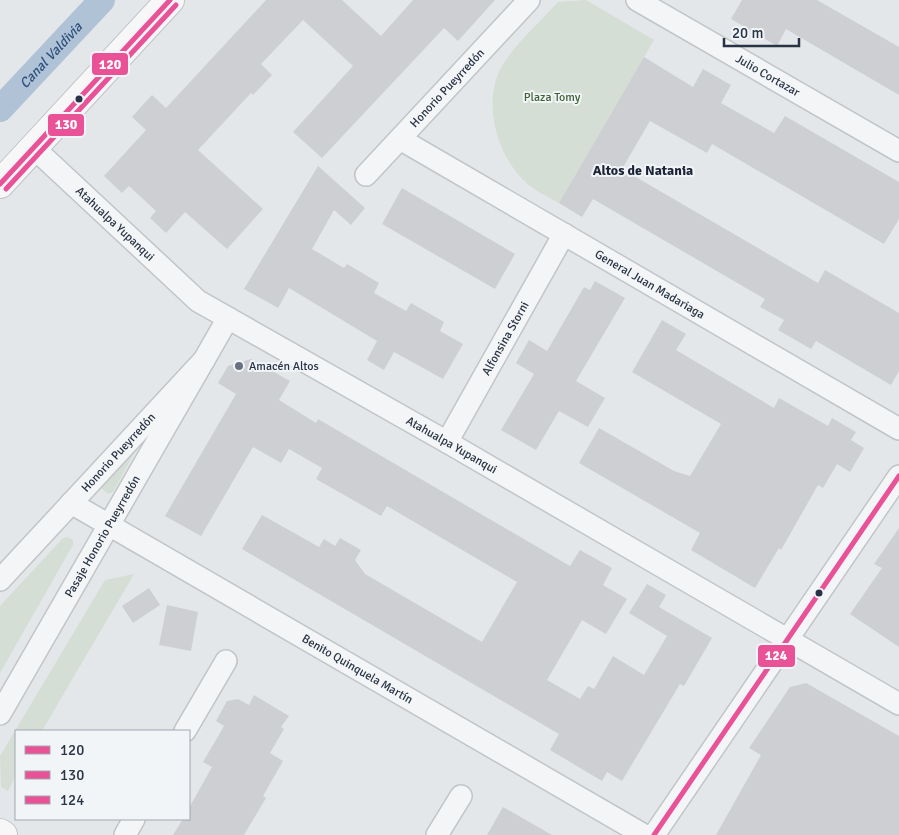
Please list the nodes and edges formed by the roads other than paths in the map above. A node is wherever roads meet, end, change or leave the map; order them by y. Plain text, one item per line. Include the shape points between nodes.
1 (170, 0) edge
2 (529, 0) edge
3 (637, 0) edge
4 (400, 139) junction
5 (34, 148) junction
6 (899, 151) edge
7 (366, 175) dead end
8 (0, 184) edge
9 (564, 234) junction
10 (228, 318) junction
11 (204, 360) junction
12 (899, 429) edge
13 (447, 442) junction
14 (899, 476) edge
15 (71, 503) junction
16 (109, 526) junction
17 (0, 580) edge
18 (788, 639) junction
19 (226, 661) dead end
20 (899, 704) edge
21 (0, 714) edge
22 (186, 730) edge
23 (460, 796) dead end
24 (133, 820) edge
25 (125, 835) edge
26 (437, 835) edge
27 (644, 835) edge
28 (654, 835) edge

1 - 5 main road
2 - 4 street, Honorio Pueyrredón
3 - 6 street, Julio Cortazar
4 - 7 street, Honorio Pueyrredón
4 - 9 street, General Juan Madariaga
5 - 8 main road
5 - 10 street, Atahualpa Yupanqui via 198,301
9 - 12 street, General Juan Madariaga
9 - 13 street, Alfonsina Storni
10 - 11 street, Honorio Pueyrredón
10 - 13 street, Atahualpa Yupanqui
11 - 15 street, Honorio Pueyrredón
11 - 16 street, Pasaje Honorio Pueyrredón
13 - 18 street, Atahualpa Yupanqui
14 - 18 street
15 - 16 street, Benito Quinquela Martín
15 - 17 street, Honorio Pueyrredón
16 - 21 street, Pasaje Honorio Pueyrredón
16 - 27 street, Benito Quinquela Martín
18 - 20 street, Atahualpa Yupanqui
18 - 28 street
19 - 22 street
23 - 26 street
24 - 25 street

